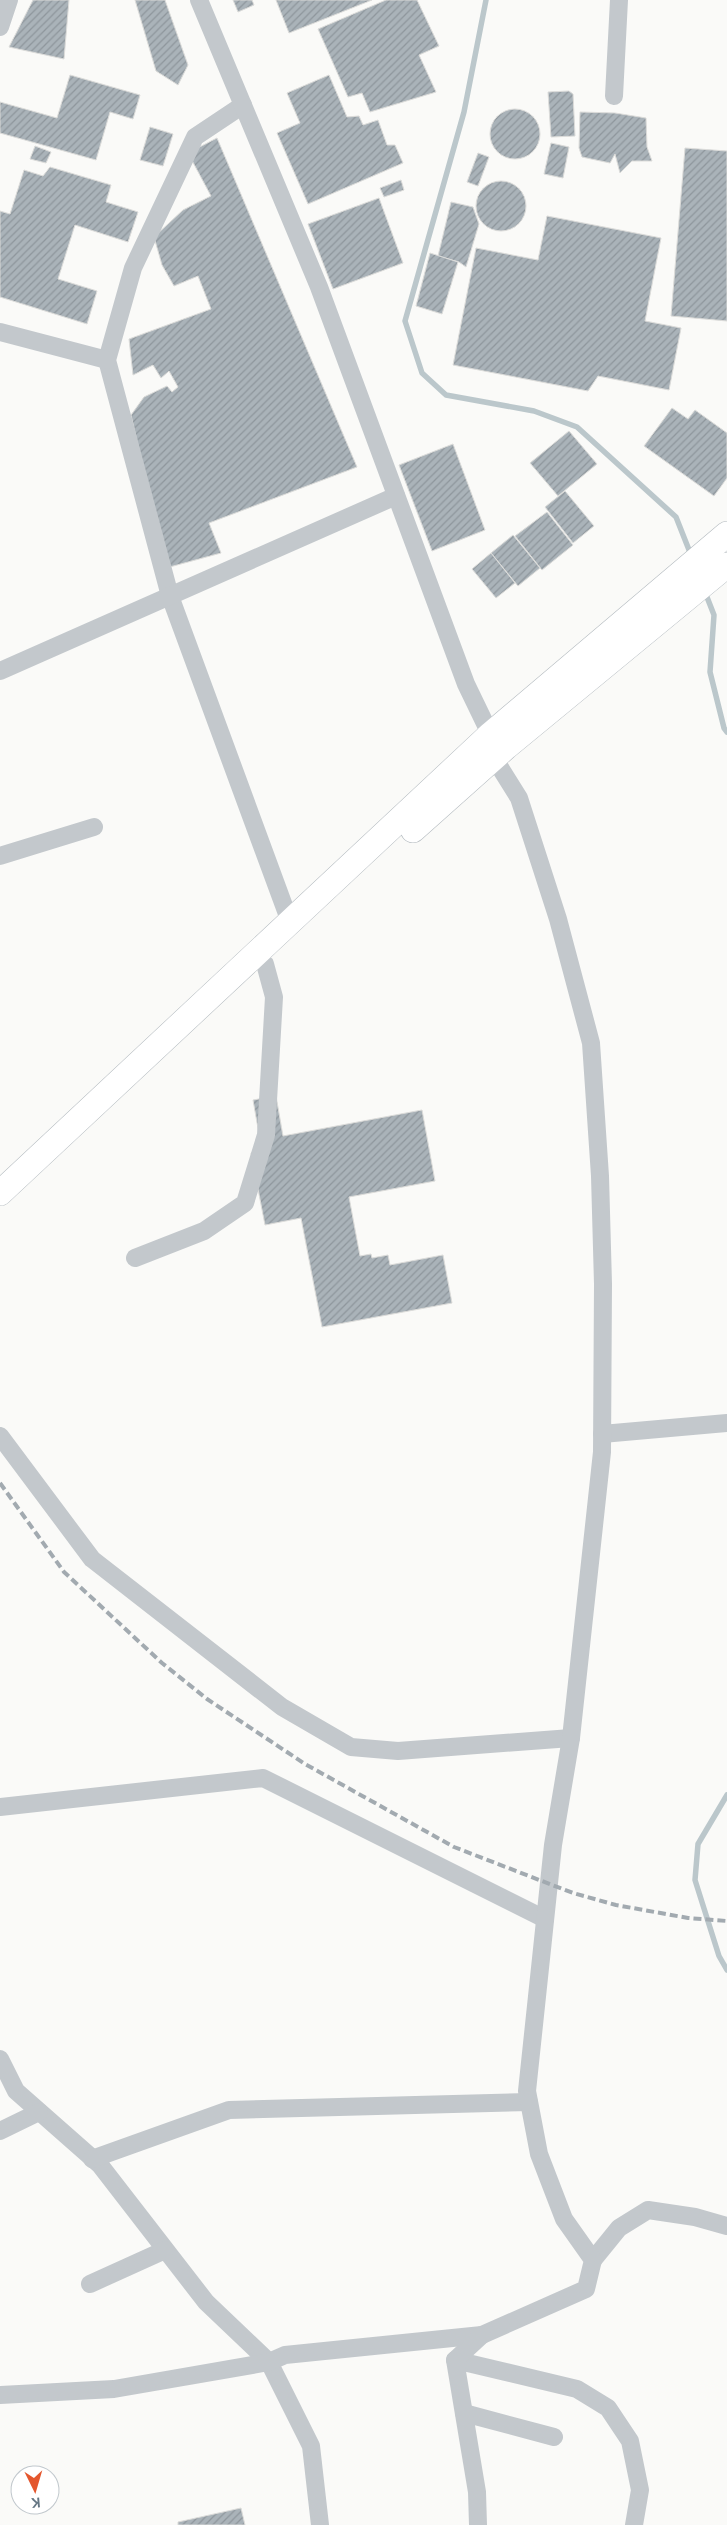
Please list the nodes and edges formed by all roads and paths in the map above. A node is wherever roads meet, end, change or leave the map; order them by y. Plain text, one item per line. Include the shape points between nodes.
1 (9, 0) edge
2 (199, 0) edge
3 (619, 0) edge
4 (0, 27) edge
5 (614, 96) dead end
6 (243, 105) junction
7 (0, 332) edge
8 (107, 360) junction
9 (396, 496) junction
10 (727, 534) edge
11 (727, 565) edge
12 (170, 596) junction
13 (668, 598) junction
14 (0, 671) edge
15 (492, 746) junction
16 (94, 826) dead end
17 (0, 856) edge
18 (290, 922) junction
19 (265, 964) junction
20 (0, 1193) edge
21 (0, 1212) edge
22 (135, 1258) dead end
23 (727, 1423) edge
24 (602, 1434) junction
25 (0, 1436) edge
26 (571, 1738) junction
27 (0, 1807) edge
28 (545, 1919) junction
29 (0, 2059) edge
30 (529, 2102) junction
31 (39, 2112) junction
32 (0, 2130) edge
33 (92, 2159) junction
34 (727, 2226) edge
35 (166, 2250) junction
36 (593, 2260) junction
37 (90, 2284) dead end
38 (482, 2335) junction
39 (455, 2360) junction
40 (270, 2362) junction
41 (0, 2395) edge
42 (464, 2413) junction
43 (554, 2437) dead end
44 (320, 2525) edge
45 (478, 2525) edge
46 (634, 2525) edge

1 - 4 street
2 - 6 street
3 - 5 street
6 - 8 street via 195,137 133,268
6 - 9 street via 319,287
7 - 8 street
8 - 12 street
9 - 12 street
9 - 15 street
10 - 13 main road
11 - 13 main road
12 - 14 street
12 - 18 street
13 - 15 main road
15 - 18 main road
15 - 19 main road
15 - 24 street via 519,798 558,918 591,1043 600,1186
16 - 17 street
18 - 20 main road
19 - 21 main road via 133,1082
19 - 22 street via 274,997 266,1135 245,1203 204,1231
23 - 24 street
24 - 26 street
25 - 26 street via 92,1559 282,1706 351,1747 398,1751
26 - 28 street via 553,1845
27 - 28 street via 263,1778
28 - 30 street via 532,2028
29 - 31 street via 16,2091
30 - 33 street via 229,2110
30 - 36 street via 539,2154 564,2219
31 - 32 street
31 - 33 street
33 - 35 street
34 - 36 street via 648,2210 619,2228
35 - 37 street
35 - 40 street via 206,2302
36 - 38 street via 586,2289
38 - 39 street
38 - 40 street via 285,2355
39 - 42 street
39 - 46 street via 577,2389 608,2408 630,2441 640,2490
40 - 41 street via 114,2389
40 - 44 street via 311,2446
42 - 43 street
42 - 45 street via 477,2492

